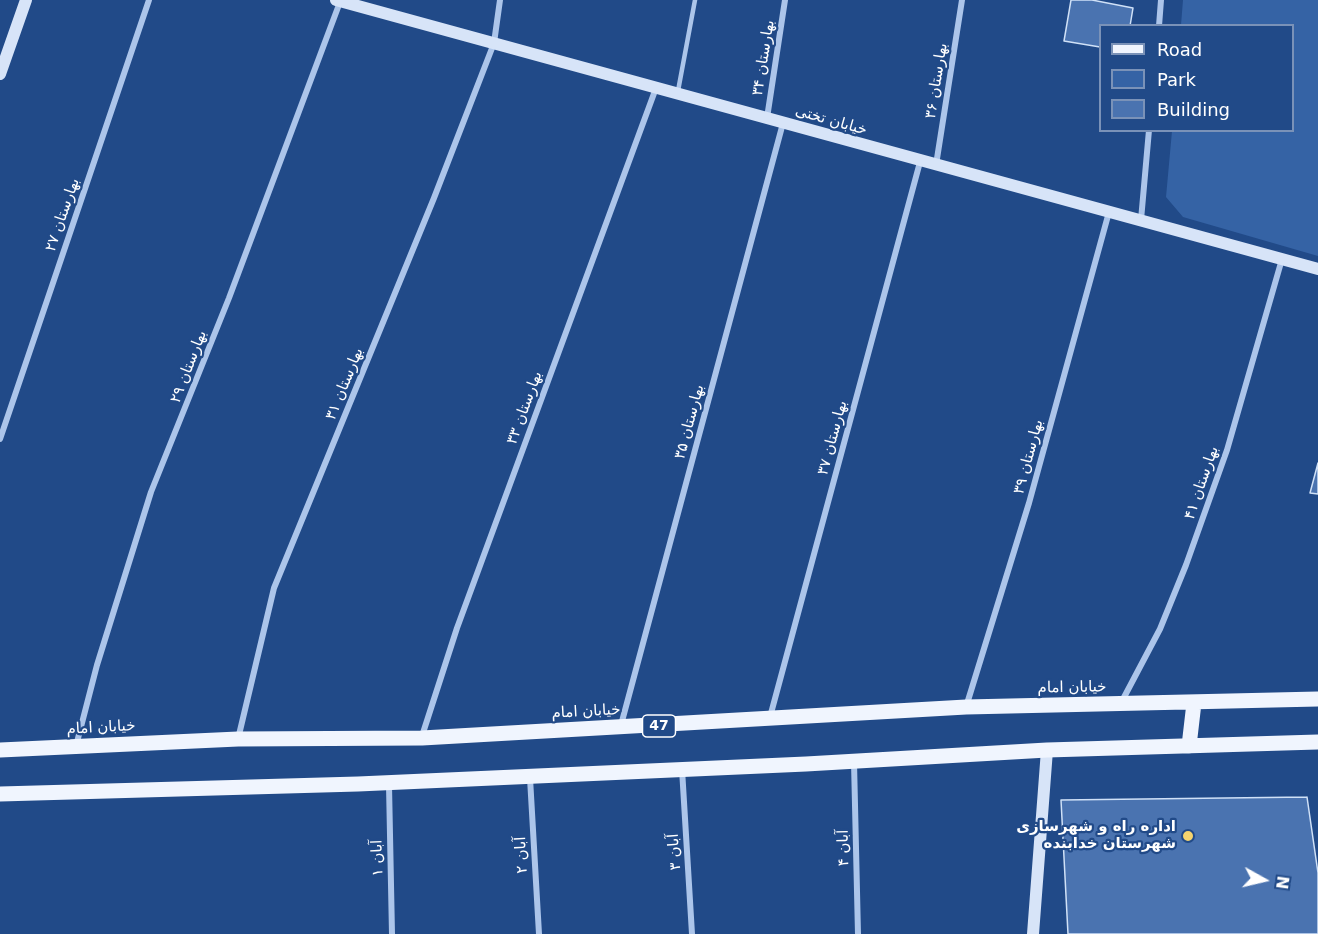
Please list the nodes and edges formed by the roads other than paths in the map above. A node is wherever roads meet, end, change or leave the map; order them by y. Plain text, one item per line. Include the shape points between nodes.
1 (26, 0) edge
2 (149, 0) edge
3 (500, 0) edge
4 (695, 0) edge
5 (784, 0) edge
6 (962, 0) edge
7 (1161, 0) edge
8 (338, 1) edge
9 (354, 2) edge
10 (1159, 24) edge
11 (494, 44) junction
12 (0, 74) edge
13 (656, 88) junction
14 (677, 94) junction
15 (767, 119) junction
16 (783, 123) junction
17 (1149, 132) edge
18 (920, 162) junction
19 (936, 166) junction
20 (1109, 212) junction
21 (1141, 221) junction
22 (1282, 259) junction
23 (1318, 269) edge
24 (0, 439) edge
25 (1318, 699) edge
26 (1194, 703) junction
27 (1120, 705) junction
28 (966, 707) junction
29 (769, 721) junction
30 (620, 728) junction
31 (422, 738) junction
32 (238, 739) junction
33 (1318, 742) edge
34 (1189, 746) junction
35 (76, 747) junction
36 (0, 750) edge
37 (1047, 750) junction
38 (854, 761) junction
39 (682, 769) junction
40 (530, 775) junction
41 (388, 782) junction
42 (0, 794) edge
43 (392, 934) edge
44 (539, 934) edge
45 (692, 934) edge
46 (858, 934) edge
47 (1033, 934) edge

1 - 12 street
2 - 24 street, بهارستان ۲۷
3 - 11 street, بهارستان ۳۱
4 - 14 lane
5 - 15 street, بهارستان ۳۴
6 - 19 street, بهارستان ۳۶
7 - 10 street
8 - 9 street, خیابان تختی
8 - 35 street, بهارستان ۲۹ via 229,298 150,492
9 - 11 street, خیابان تختی
11 - 13 street, خیابان تختی
11 - 32 street, بهارستان ۳۱ via 274,588
13 - 14 street, خیابان تختی
13 - 31 street, بهارستان ۳۳ via 456,628
14 - 15 street, خیابان تختی
15 - 16 street, خیابان تختی
16 - 18 street, خیابان تختی
16 - 30 street, بهارستان ۳۵
17 - 21 street
18 - 19 street, خیابان تختی
18 - 29 street, بهارستان ۳۷
19 - 20 street, خیابان تختی
20 - 21 street, خیابان تختی
20 - 28 street, بهارستان ۳۹ via 1029,503
21 - 22 street, خیابان تختی
22 - 23 street, خیابان تختی
22 - 27 street, بهارستان ۴۱ via 1227,450 1186,565 1160,629
25 - 26 main road, خیابان امام / 47
26 - 27 main road, خیابان امام / 47
26 - 34 main road
27 - 28 main road, خیابان امام / 47
28 - 29 main road, خیابان امام / 47
29 - 30 main road, خیابان امام / 47
30 - 31 main road, خیابان امام / 47
31 - 32 main road, خیابان امام / 47
32 - 35 main road, خیابان امام / 47
33 - 34 main road
34 - 37 main road
35 - 36 main road, خیابان امام / 47
37 - 38 main road
37 - 47 street
38 - 39 main road
38 - 46 street, آبان ۴
39 - 40 main road
39 - 45 street, آبان ۳
40 - 41 main road
40 - 44 street, آبان ۲
41 - 42 main road
41 - 43 street, آبان ۱

